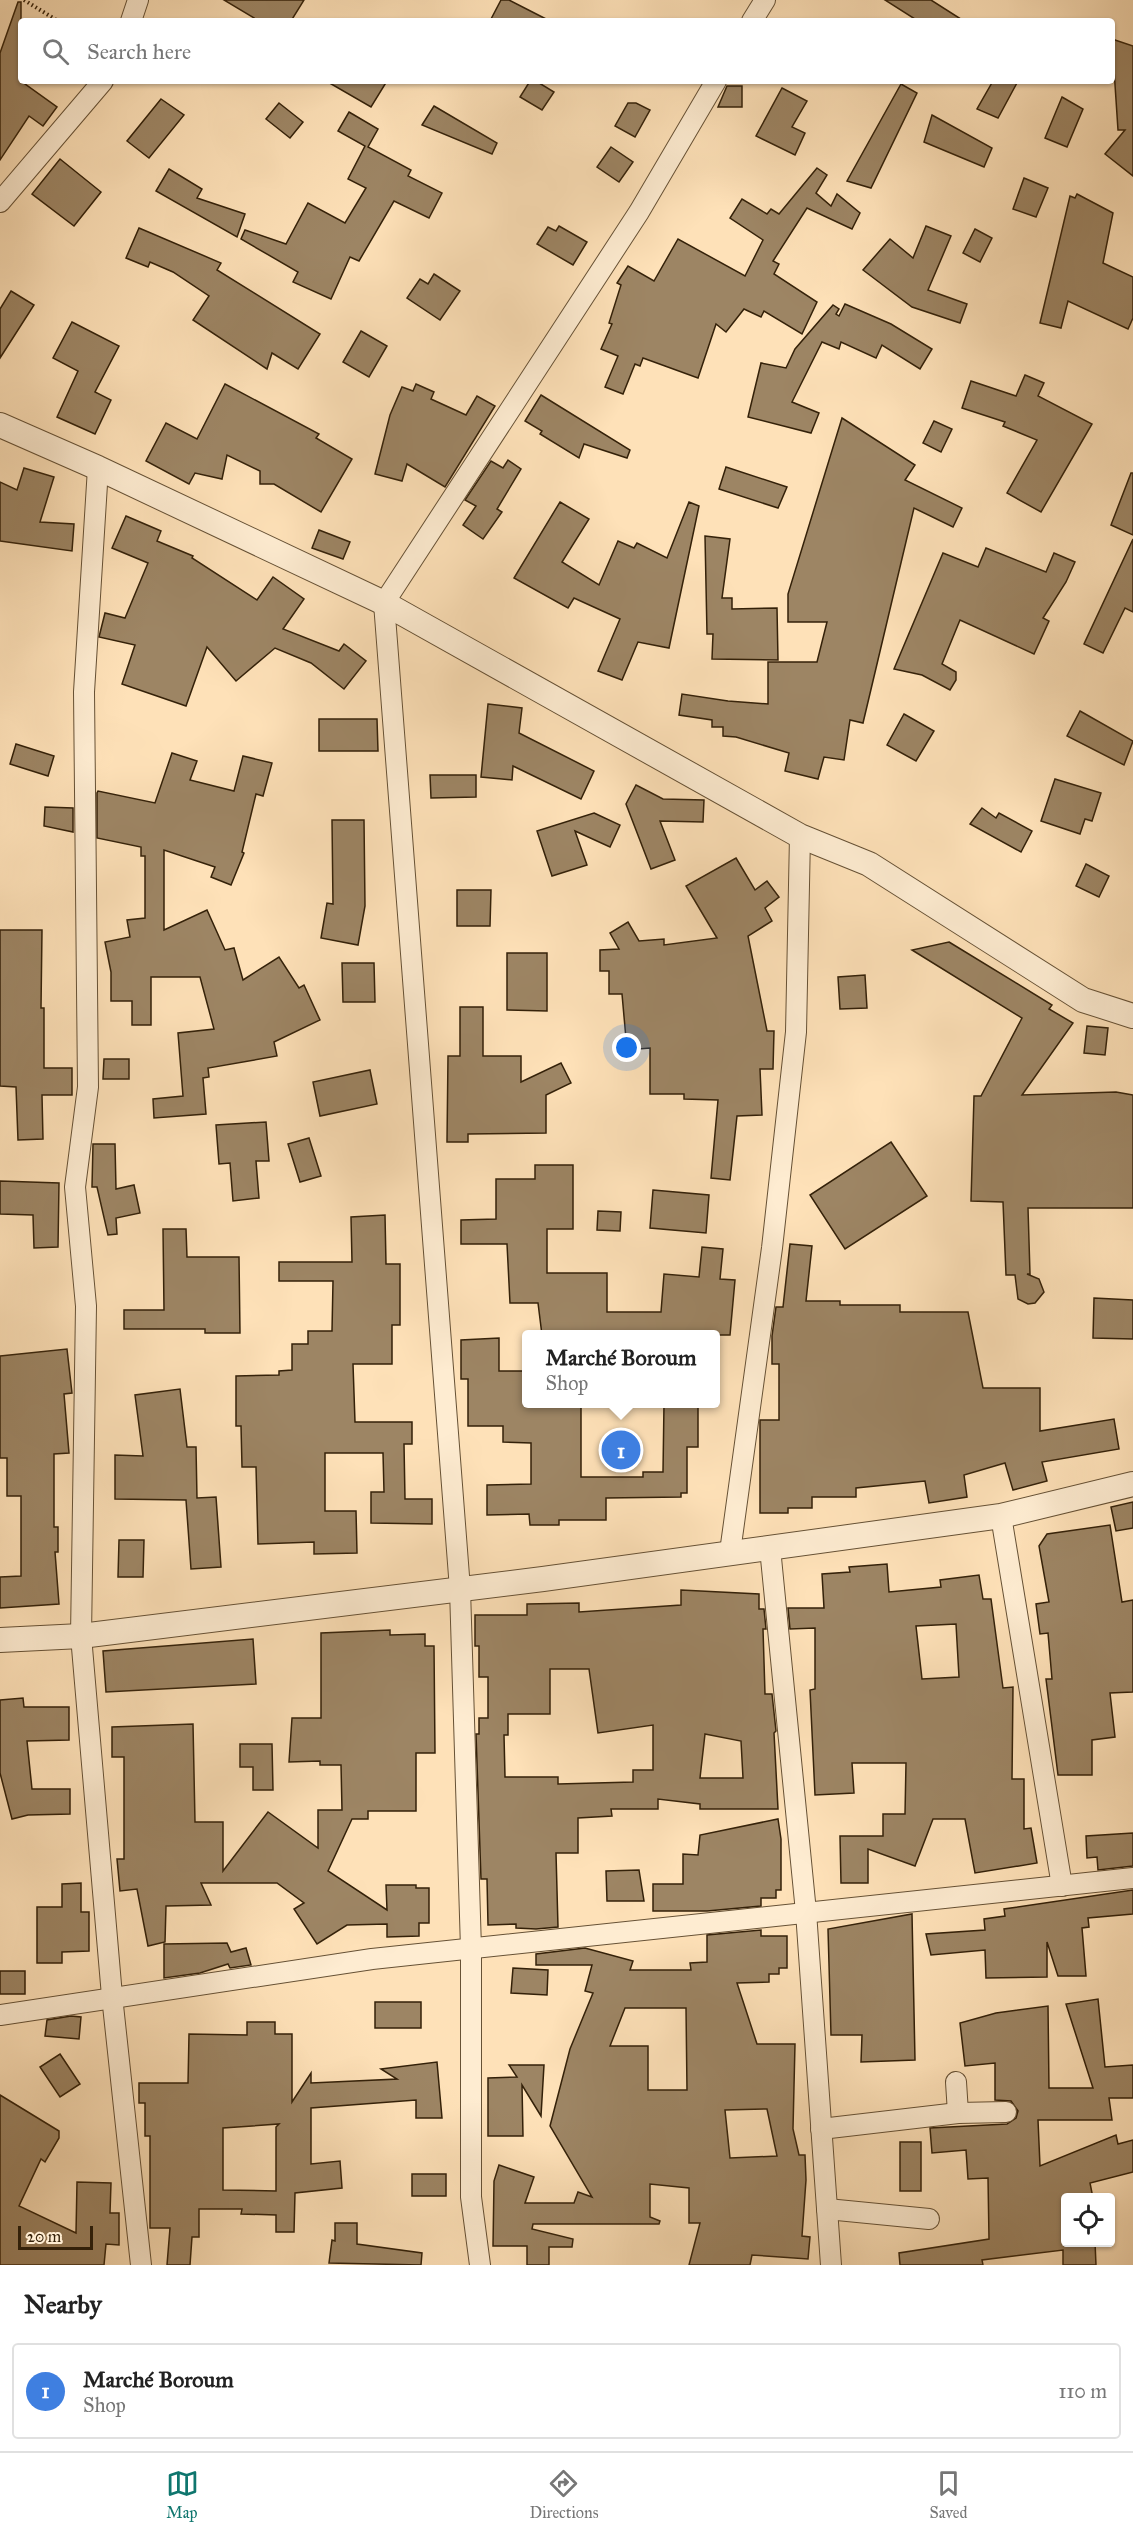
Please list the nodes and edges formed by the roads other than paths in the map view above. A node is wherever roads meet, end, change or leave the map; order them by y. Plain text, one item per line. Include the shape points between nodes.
1 (138, 0) edge
2 (765, 0) edge
3 (132, 18) edge
4 (754, 18) edge
5 (100, 84) edge
6 (714, 84) edge
7 (0, 202) edge
8 (0, 425) edge
9 (98, 468) junction
10 (384, 603) junction
11 (800, 836) junction
12 (1133, 1016) edge
13 (1133, 1484) edge
14 (1001, 1515) junction
15 (770, 1548) junction
16 (730, 1552) junction
17 (460, 1589) junction
18 (81, 1636) junction
19 (0, 1640) edge
20 (1133, 1878) edge
21 (1062, 1886) junction
22 (806, 1912) junction
23 (471, 1948) junction
24 (112, 1996) junction
25 (0, 2015) edge
26 (956, 2082) dead end
27 (1006, 2112) dead end
28 (958, 2113) junction
29 (821, 2129) junction
30 (827, 2209) junction
31 (929, 2219) dead end
32 (141, 2265) edge
33 (480, 2265) edge
34 (831, 2265) edge

1 - 3 street
2 - 4 street
5 - 7 street
6 - 10 street via 639,212
8 - 9 street
9 - 10 street
9 - 18 street via 84,692 88,1088 75,1187 86,1306
10 - 11 street
10 - 17 street
11 - 12 street via 869,864 1083,999
11 - 16 street via 796,1032
13 - 14 street
14 - 15 street
14 - 21 street
15 - 16 street
15 - 22 street
16 - 17 street
17 - 18 street
17 - 23 street
18 - 19 street
18 - 24 street
20 - 21 street
21 - 22 street
22 - 23 street
22 - 29 street
23 - 24 street
23 - 33 street via 471,2197
24 - 25 street
24 - 32 street
26 - 28 street
27 - 28 street
28 - 29 street
29 - 30 street
30 - 31 street
30 - 34 street

